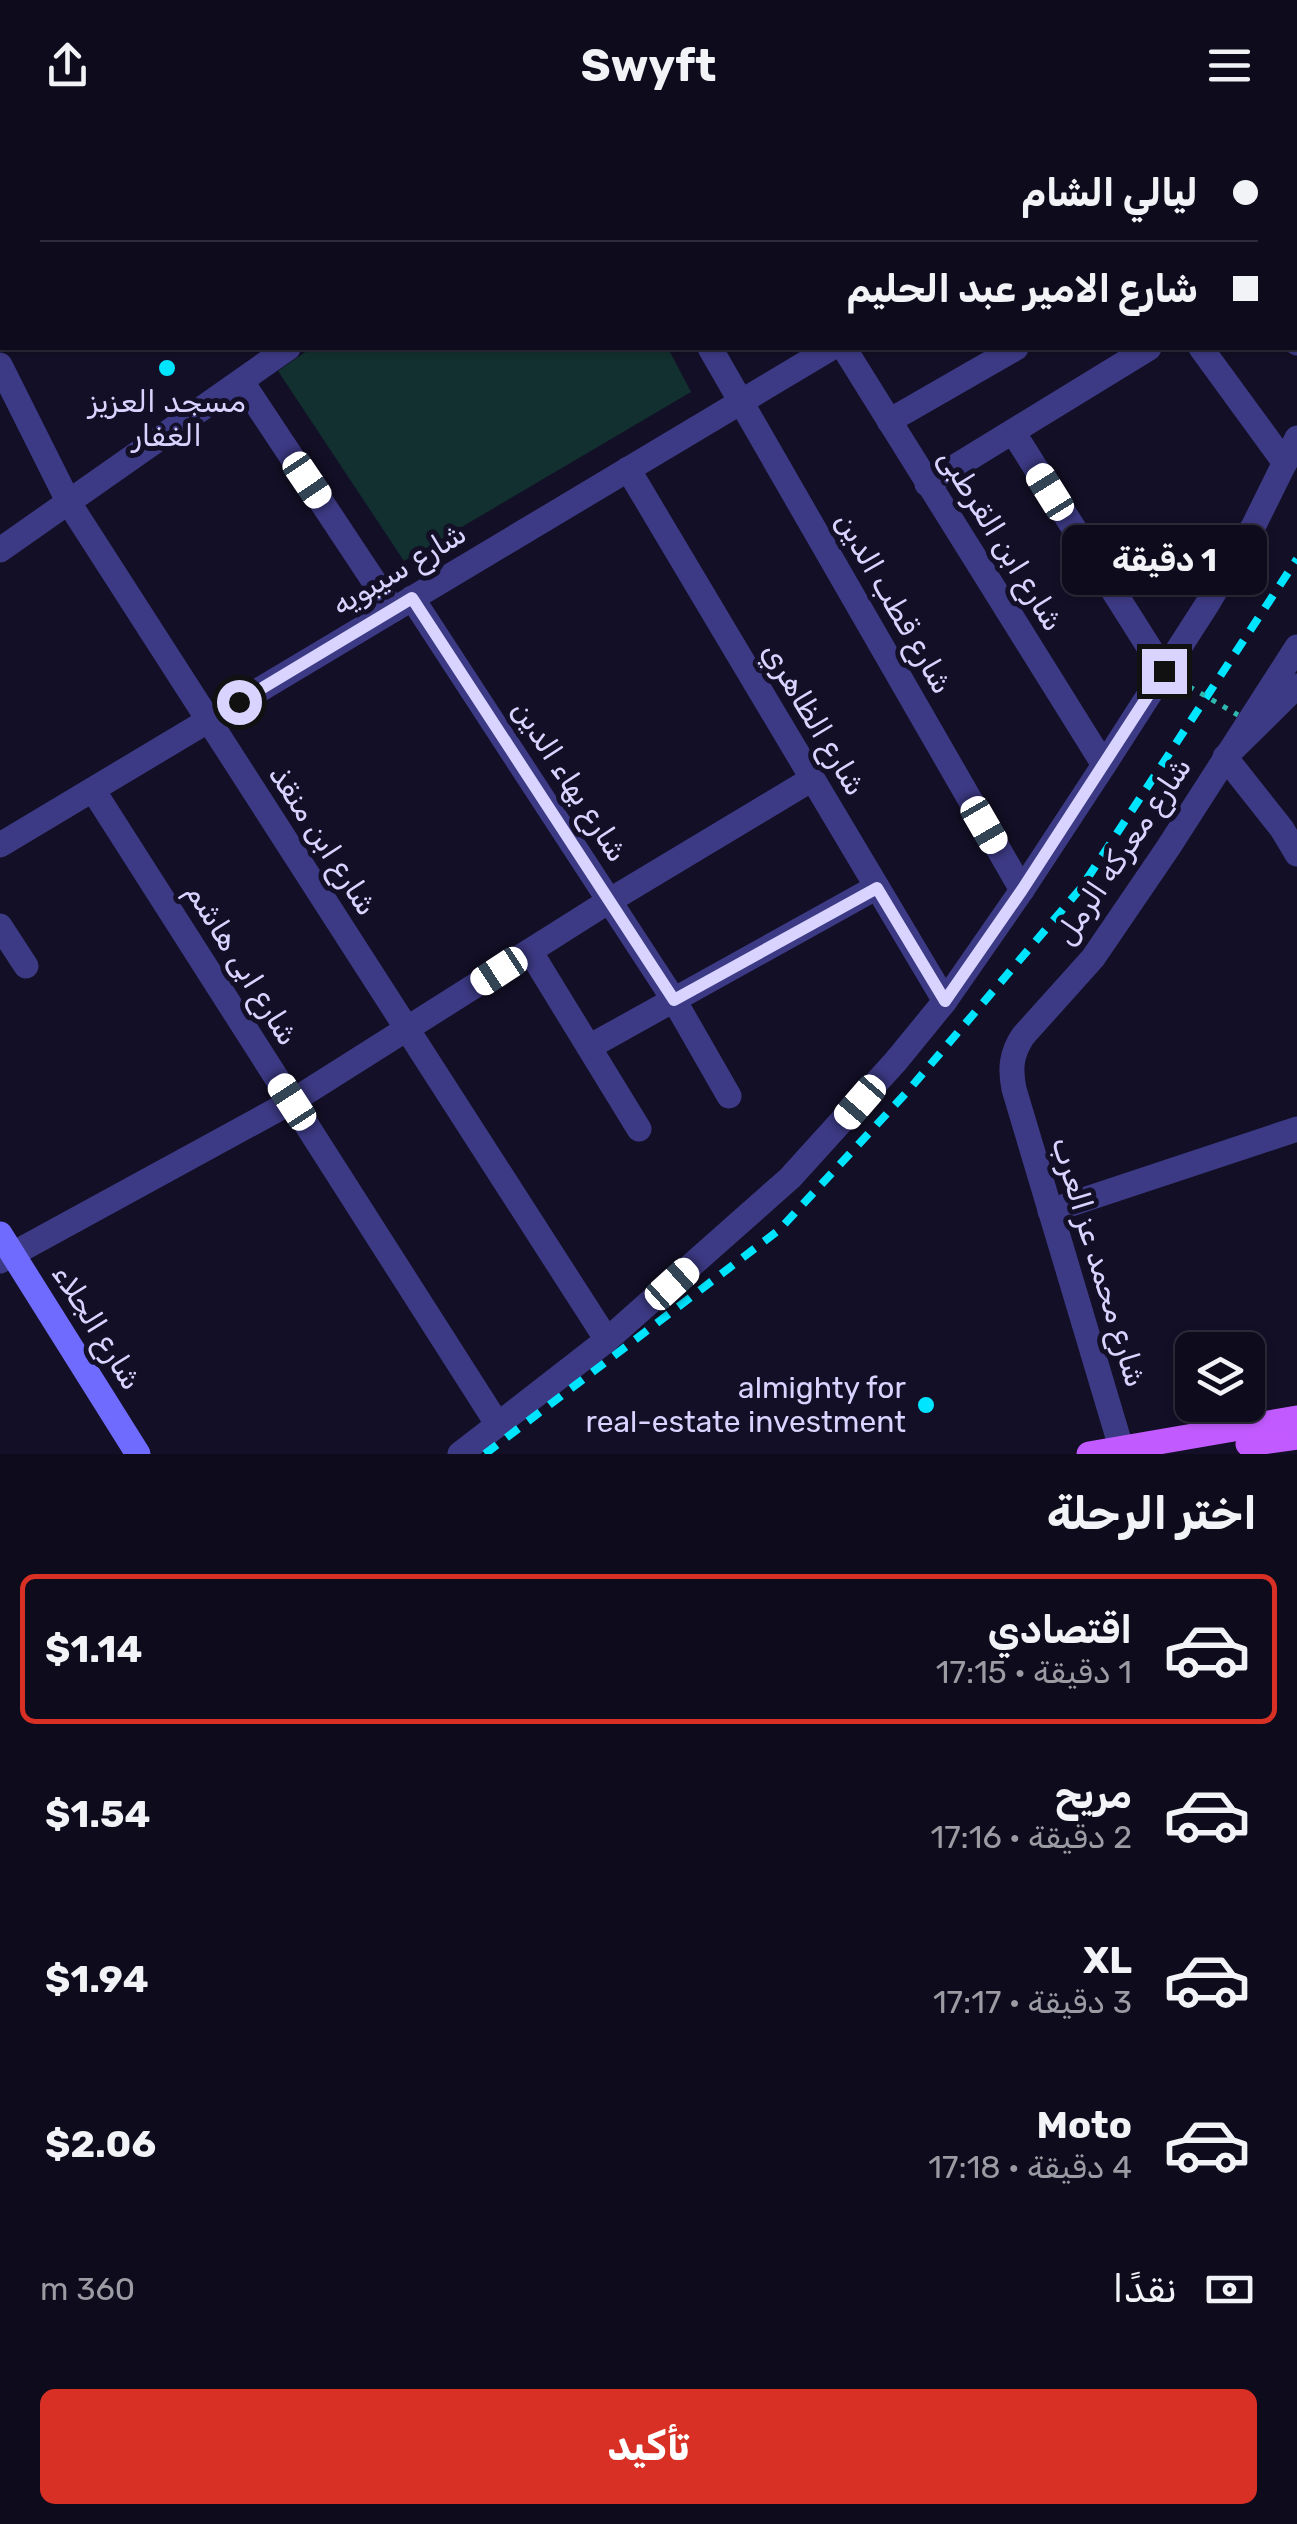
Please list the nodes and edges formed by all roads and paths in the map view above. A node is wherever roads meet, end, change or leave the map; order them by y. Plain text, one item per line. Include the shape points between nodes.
1 (278, 350) edge
2 (711, 350) edge
3 (828, 350) edge
4 (845, 350) edge
5 (1013, 350) edge
6 (1146, 350) edge
7 (1202, 350) edge
8 (0, 365) edge
9 (242, 382) junction
10 (740, 402) junction
11 (889, 421) junction
12 (1012, 432) junction
13 (1297, 438) edge
14 (1284, 463) junction
15 (628, 469) junction
16 (927, 484) junction
17 (68, 503) junction
18 (0, 550) edge
19 (403, 604) junction
20 (1297, 647) edge
21 (1171, 675) junction
22 (1297, 686) edge
23 (1238, 715) dead end
24 (208, 720) junction
25 (1225, 757) junction
26 (1104, 766) junction
27 (812, 779) junction
28 (92, 790) junction
29 (0, 845) edge
30 (1297, 854) edge
31 (877, 888) junction
32 (1022, 890) junction
33 (609, 901) junction
34 (0, 926) edge
35 (530, 952) junction
36 (26, 966) dead end
37 (674, 1000) junction
38 (945, 1001) junction
39 (406, 1030) junction
40 (589, 1048) junction
41 (1014, 1090) joint
42 (729, 1096) dead end
43 (292, 1102) junction
44 (638, 1129) dead end
45 (1297, 1129) edge
46 (1050, 1211) junction
47 (4, 1250) edge
48 (608, 1340) junction
49 (1297, 1418) edge
50 (498, 1425) junction
51 (1297, 1436) edge
52 (1122, 1451) edge
53 (138, 1454) edge
54 (460, 1454) edge
55 (1089, 1454) edge
56 (1179, 1454) edge

1 - 9 street
2 - 10 street, شارع قطب الدين
3 - 10 street, شارع سيبويه
4 - 11 street, شارع ابن القرطبى
5 - 11 street
6 - 12 street
7 - 14 street
8 - 17 street, شارع ابن منقذ
9 - 17 street
9 - 19 street, شارع بهاء الدين
10 - 15 street, شارع سيبويه
10 - 32 street, شارع قطب الدين
11 - 16 street, شارع ابن القرطبى
12 - 16 street
12 - 21 street
13 - 14 street
14 - 21 street
15 - 19 street, شارع سيبويه
15 - 27 street, شارع الظاهري
16 - 26 street, شارع ابن القرطبى
17 - 18 street
17 - 24 street, شارع ابن منقذ
19 - 24 street, شارع سيبويه
19 - 33 street, شارع بهاء الدين
20 - 25 street, شارع معركه الرمل
21 - 23 path, bridge
21 - 26 street
22 - 25 street
24 - 28 street, شارع سيبويه
24 - 39 street, شارع ابن منقذ
25 - 30 street
25 - 41 street, شارع معركه الرمل via 1094,958 1015,1048
26 - 32 street
27 - 31 street, شارع الظاهري
27 - 33 street
28 - 29 street, شارع سيبويه
28 - 43 street, شارع ابى هاشم
31 - 37 street
31 - 38 street, شارع الظاهري
32 - 38 street
33 - 35 street
33 - 37 street, شارع بهاء الدين
34 - 36 street
35 - 39 street
35 - 40 street
37 - 40 street
37 - 42 street, شارع بهاء الدين
38 - 48 street via 790,1178
39 - 43 street
39 - 48 street, شارع ابن منقذ
40 - 44 street
41 - 46 street, شارع محمد عز العرب
43 - 47 street
43 - 50 street, شارع ابى هاشم
45 - 46 street
46 - 52 street, شارع محمد عز العرب
47 - 53 main road, شارع الجلاء
48 - 50 street
49 - 52 main road
50 - 54 street
51 - 56 main road
52 - 55 main road

